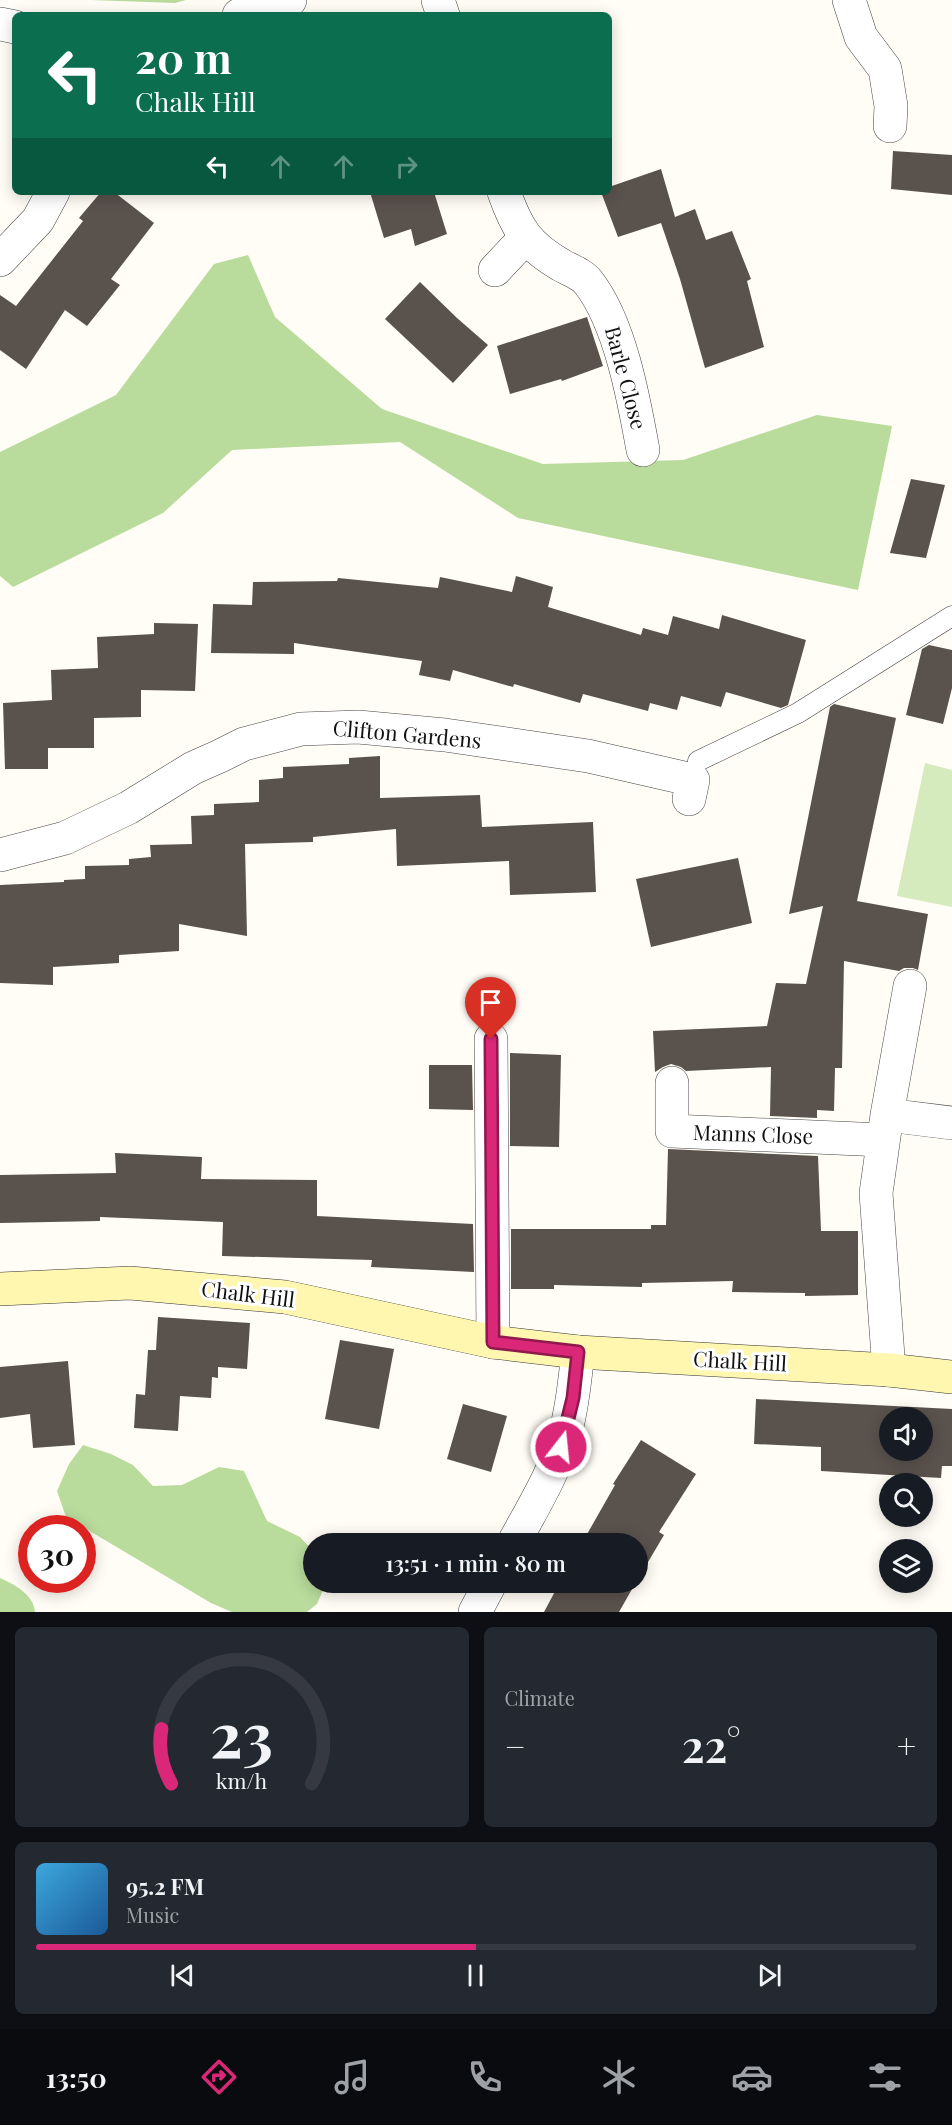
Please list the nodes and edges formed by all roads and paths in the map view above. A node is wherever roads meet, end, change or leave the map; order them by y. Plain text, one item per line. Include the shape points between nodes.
1 (290, 0) edge
2 (849, 0) edge
3 (249, 12) edge
4 (890, 126) dead end
5 (51, 195) edge
6 (505, 195) edge
7 (525, 238) junction
8 (0, 260) edge
9 (495, 270) dead end
10 (644, 450) dead end
11 (952, 616) edge
12 (693, 780) joint
13 (0, 855) edge
14 (910, 986) dead end
15 (491, 1039) dead end
16 (672, 1083) dead end
17 (952, 1123) edge
18 (885, 1127) junction
19 (0, 1289) edge
20 (493, 1342) junction
21 (578, 1352) junction
22 (889, 1370) junction
23 (952, 1377) edge
24 (519, 1533) edge
25 (485, 1593) edge
26 (475, 1612) edge

1 - 3 street
2 - 4 street via 861,37 885,69
5 - 8 street via 38,220
6 - 7 street, Barle Close
7 - 9 street
7 - 10 street, Barle Close via 542,254 587,280 611,320
11 - 12 lane
12 - 13 street, Clifton Gardens via 588,756 445,735 358,727 301,729 244,744 66,838
14 - 18 street
15 - 20 street
16 - 18 street, Manns Close via 672,1131
17 - 18 street
18 - 22 street via 876,1193
19 - 20 street, Chalk Hill via 130,1282 285,1297
20 - 21 street, Chalk Hill
21 - 22 street, Chalk Hill
21 - 24 street via 566,1432 546,1484
22 - 23 street, Chalk Hill
25 - 26 street

